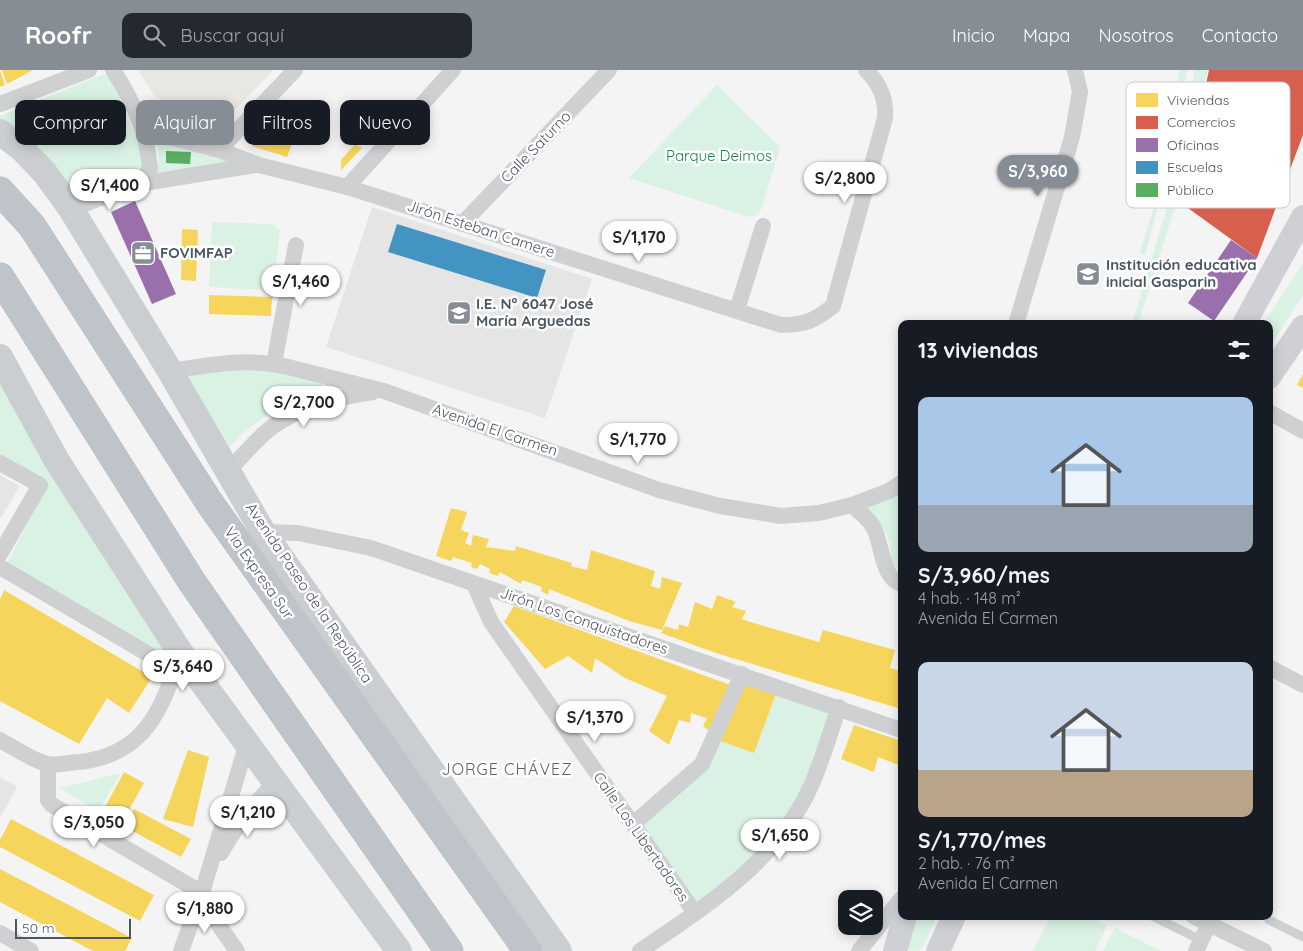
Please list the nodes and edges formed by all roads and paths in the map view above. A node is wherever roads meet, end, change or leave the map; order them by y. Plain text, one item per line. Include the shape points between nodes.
1 (89, 70) edge
2 (113, 70) edge
3 (295, 70) edge
4 (453, 70) edge
5 (609, 70) edge
6 (866, 70) edge
7 (1075, 70) edge
8 (0, 104) edge
9 (136, 116) edge
10 (0, 132) edge
11 (147, 145) edge
12 (200, 145) edge
13 (219, 150) junction
14 (259, 165) junction
15 (138, 184) junction
16 (347, 187) junction
17 (0, 191) edge
18 (71, 209) junction
19 (1303, 217) edge
20 (462, 224) junction
21 (763, 226) dead end
22 (296, 245) dead end
23 (0, 277) edge
24 (738, 310) junction
25 (1017, 320) edge
26 (1246, 320) edge
27 (1303, 327) edge
28 (0, 357) edge
29 (274, 364) junction
30 (170, 371) junction
31 (1273, 371) edge
32 (384, 391) junction
33 (1273, 414) edge
34 (1303, 431) edge
35 (0, 463) edge
36 (228, 471) junction
37 (898, 485) edge
38 (852, 505) junction
39 (263, 532) junction
40 (0, 554) edge
41 (0, 567) edge
42 (898, 583) edge
43 (474, 584) junction
44 (178, 661) junction
45 (1273, 669) edge
46 (742, 674) junction
47 (1303, 685) edge
48 (839, 707) junction
49 (898, 729) edge
50 (0, 740) edge
51 (247, 743) junction
52 (48, 765) junction
53 (276, 782) junction
54 (632, 824) junction
55 (203, 891) junction
56 (898, 903) edge
57 (695, 913) junction
58 (904, 920) edge
59 (952, 920) edge
60 (1158, 920) edge
61 (1201, 920) edge
62 (1269, 920) dead end
63 (1209, 924) junction
64 (0, 933) edge
65 (1303, 936) edge
66 (1198, 946) edge
67 (31, 951) edge
68 (181, 951) edge
69 (238, 951) edge
70 (399, 951) edge
71 (449, 951) edge
72 (528, 951) edge
73 (560, 951) edge
74 (640, 951) edge
75 (859, 951) edge
76 (895, 951) edge
77 (938, 951) edge
78 (1264, 951) edge

1 - 8 street
2 - 9 street
3 - 13 street
4 - 16 street
5 - 20 street, Calle Saturno
6 - 24 street, Jirón Esteban Camere via 881,90 885,118 833,306 817,319 798,325 781,325
7 - 25 street via 1080,92 1072,137
10 - 18 main road, Avenida Paseo de la República via 45,173
11 - 15 street via 150,170
12 - 13 street, Jirón Esteban Camere
13 - 14 street, Jirón Esteban Camere
14 - 15 street, Jirón Esteban Camere
14 - 16 street, Jirón Esteban Camere
15 - 18 street, Jirón Esteban Camere
16 - 20 street, Jirón Esteban Camere
17 - 72 highway, Via Expresa Sur via 32,226 209,502
18 - 30 main road, Avenida Paseo de la República
19 - 26 main road
20 - 24 street, Jirón Esteban Camere
21 - 24 street
22 - 29 street
23 - 71 highway via 192,582
27 - 31 main road
28 - 44 main road via 57,461
29 - 30 street, Avenida El Carmen via 228,361
29 - 32 street, Avenida El Carmen
30 - 36 main road, Avenida Paseo de la República
32 - 36 street via 346,396 312,406 272,428
32 - 38 street, Avenida El Carmen via 659,490 720,506 781,516 818,513
33 - 34 street
35 - 40 street via 40,485
36 - 39 main road, Avenida Paseo de la República
37 - 38 street, Avenida El Carmen
38 - 42 street via 872,524 886,569
39 - 43 street, Jirón Los Conquistadores via 298,533 371,548
39 - 73 main road, Avenida Paseo de la República
41 - 44 street
43 - 46 street, Jirón Los Conquistadores
43 - 54 street, Calle Los Libertadores via 491,622
44 - 51 main road via 205,686
44 - 52 street via 164,702 148,728 129,745 108,756
45 - 47 street
46 - 48 street, Jirón Los Conquistadores
46 - 54 street via 702,764
48 - 49 street, Jirón Los Conquistadores
48 - 57 street via 810,787 781,836 747,874
50 - 52 street
51 - 53 main road
51 - 55 street
52 - 55 street via 48,800 52,805
53 - 55 street via 251,806 233,831
53 - 70 main road
54 - 57 street, Calle Los Libertadores
55 - 68 street
55 - 69 street
56 - 75 street
57 - 74 street
58 - 76 main road
59 - 77 main road
60 - 66 lane
61 - 63 street
62 - 65 lane
63 - 66 street
63 - 78 street
64 - 67 street

